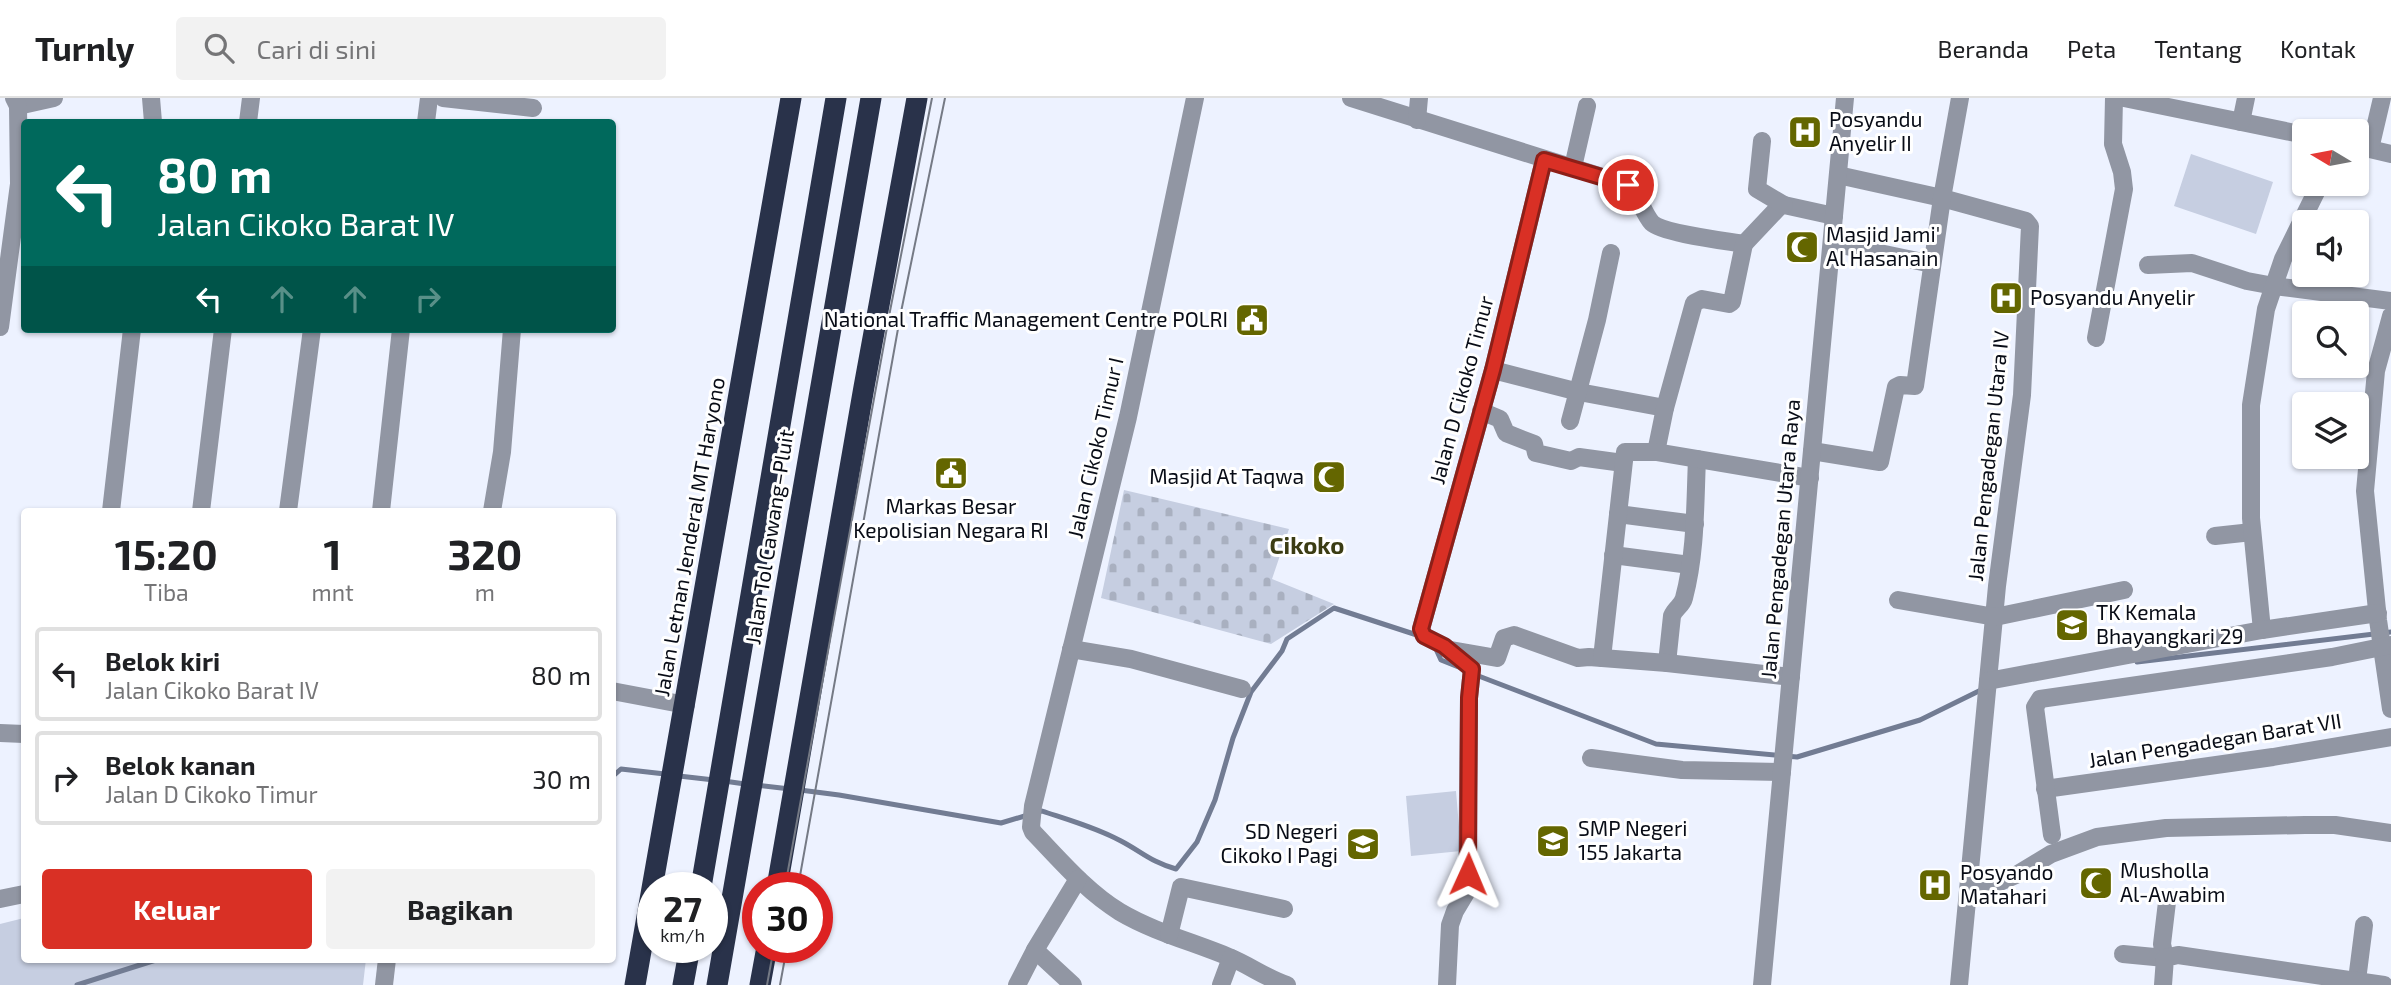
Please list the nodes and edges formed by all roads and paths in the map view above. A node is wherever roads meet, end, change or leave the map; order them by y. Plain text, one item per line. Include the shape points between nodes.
1 (54, 98) edge
2 (151, 98) edge
3 (251, 98) edge
4 (429, 98) edge
5 (443, 98) edge
6 (836, 98) edge
7 (871, 98) edge
8 (917, 98) edge
9 (1195, 98) edge
10 (1351, 98) edge
11 (1419, 98) edge
12 (1845, 98) edge
13 (1960, 98) edge
14 (2115, 98) edge
15 (2124, 98) edge
16 (2246, 98) edge
17 (2382, 98) edge
18 (16, 102) edge
19 (789, 103) edge
20 (1587, 106) dead end
21 (533, 110) edge
22 (153, 119) edge
23 (248, 119) edge
24 (426, 119) edge
25 (1417, 120) junction
26 (2241, 122) junction
27 (2370, 131) edge
28 (2292, 132) edge
29 (1762, 141) dead end
30 (2370, 149) edge
31 (2391, 154) edge
32 (1544, 160) junction
33 (1573, 167) junction
34 (1838, 175) junction
35 (2314, 196) edge
36 (1942, 198) junction
37 (1784, 205) junction
38 (1835, 216) junction
39 (1832, 243) junction
40 (1744, 244) junction
41 (1611, 253) dead end
42 (1932, 264) junction
43 (2148, 265) dead end
44 (4, 271) edge
45 (2274, 286) junction
46 (2391, 301) edge
47 (2391, 316) edge
48 (0, 327) edge
49 (132, 333) edge
50 (223, 333) edge
51 (311, 333) edge
52 (401, 333) edge
53 (512, 333) edge
54 (2096, 338) dead end
55 (2385, 359) edge
56 (1493, 370) junction
57 (1579, 392) junction
58 (1665, 408) junction
59 (1481, 411) junction
60 (1570, 421) dead end
61 (1812, 451) junction
62 (1656, 452) junction
63 (1624, 457) junction
64 (1697, 458) junction
65 (1810, 478) junction
66 (111, 508) edge
67 (201, 508) edge
68 (288, 508) edge
69 (381, 508) edge
70 (493, 508) edge
71 (1618, 514) junction
72 (1695, 524) junction
73 (2252, 532) junction
74 (2216, 536) dead end
75 (1613, 555) junction
76 (1690, 565) junction
77 (2124, 590) dead end
78 (1898, 600) dead end
79 (1995, 617) junction
80 (2378, 617) junction
81 (2262, 630) junction
82 (2385, 645) edge
83 (1071, 649) junction
84 (1448, 650) junction
85 (1602, 658) junction
86 (1667, 663) junction
87 (1791, 677) junction
88 (1988, 688) junction
89 (1242, 690) dead end
90 (616, 692) edge
91 (685, 705) junction
92 (2391, 709) edge
93 (0, 733) edge
94 (21, 734) edge
95 (2391, 737) edge
96 (1591, 758) dead end
97 (1783, 760) junction
98 (2045, 789) junction
99 (2391, 833) edge
100 (2052, 835) dead end
101 (704, 872) edge
102 (780, 872) edge
103 (1077, 879) junction
104 (21, 895) edge
105 (1968, 897) junction
106 (0, 899) edge
107 (2168, 902) dead end
108 (1284, 909) dead end
109 (2364, 925) dead end
110 (1169, 935) junction
111 (1035, 950) junction
112 (2123, 954) dead end
113 (1231, 958) junction
114 (2165, 958) junction
115 (387, 963) edge
116 (687, 963) edge
117 (764, 963) edge
118 (2357, 980) junction
119 (384, 985) edge
120 (635, 985) edge
121 (683, 985) edge
122 (717, 985) edge
123 (760, 985) edge
124 (1017, 985) edge
125 (1073, 985) edge
126 (1221, 985) edge
127 (1287, 985) edge
128 (1447, 985) edge
129 (1762, 985) edge
130 (1959, 985) edge
131 (2163, 985) edge
132 (2384, 985) edge

1 - 18 street
2 - 22 street
3 - 23 street
4 - 24 street
5 - 21 street
6 - 101 highway, Jalan Tol Cawang–Pluit
7 - 122 highway, Jalan Tol Cawang–Pluit
8 - 102 highway
9 - 83 street, Jalan Cikoko Timur I via 1128,417
10 - 25 street
11 - 25 street
12 - 34 street, Jalan Pengadegan Utara Raya
13 - 36 street
14 - 54 street via 2113,144 2124,189
15 - 26 street
16 - 26 street
17 - 27 street
18 - 44 street via 19,184
19 - 91 highway, Jalan Letnan Jenderal MT Haryono
20 - 33 street
25 - 32 street
26 - 28 street
29 - 37 street via 1757,189
30 - 31 street
32 - 33 street
32 - 56 street, Jalan D Cikoko Timur
33 - 40 street via 1628,185 1657,227
34 - 36 street, Jalan Pengadegan Utara IV
34 - 38 street, Jalan Pengadegan Utara Raya
35 - 45 street
36 - 42 street
36 - 79 street, Jalan Pengadegan Utara IV via 2026,221 2030,226 2022,395
37 - 38 street
37 - 40 street
38 - 39 street, Jalan Pengadegan Utara Raya
39 - 42 street
39 - 61 street, Jalan Pengadegan Utara Raya
40 - 58 street via 1732,302 1702,299 1694,303
41 - 57 street
42 - 61 street via 1915,384 1896,387 1882,460
43 - 45 street via 2192,263
44 - 48 street
45 - 46 street
45 - 73 street via 2251,405
47 - 55 street
49 - 66 street
50 - 67 street
51 - 68 street
52 - 69 street
53 - 70 street
55 - 80 street via 2365,491
56 - 57 street
56 - 59 street, Jalan D Cikoko Timur
57 - 58 street
57 - 60 street
58 - 62 street
59 - 63 street via 1500,419 1506,433 1534,444 1536,453 1571,461
59 - 84 street, Jalan D Cikoko Timur via 1421,632
61 - 65 street, Jalan Pengadegan Utara Raya
62 - 63 street
62 - 64 street
63 - 71 street
64 - 65 street
64 - 72 street
65 - 87 street, Jalan Pengadegan Utara Raya
71 - 72 street
71 - 75 street
72 - 76 street
73 - 74 street
73 - 81 street
75 - 76 street
75 - 85 street
76 - 86 street via 1684,599 1672,616
77 - 79 street
78 - 79 street
79 - 88 street, Jalan Pengadegan Utara IV
80 - 81 street
80 - 82 street
81 - 88 street
82 - 92 street
82 - 98 street via 2332,657 2040,699 2035,707
83 - 89 street via 1131,659
83 - 103 street, Jalan Cikoko Timur I via 1031,827
84 - 85 street via 1497,658 1504,638 1514,635 1578,659
84 - 128 street via 1471,674 1467,891 1450,925
85 - 86 street
86 - 87 street
87 - 97 street, Jalan Pengadegan Utara Raya
88 - 105 street, Jalan Pengadegan Utara IV
90 - 91 street
91 - 120 highway, Jalan Letnan Jenderal MT Haryono
93 - 94 street
95 - 98 street, Jalan Pengadegan Barat VII
96 - 97 street via 1682,770
97 - 129 street, Jalan Pengadegan Utara Raya
98 - 100 street
99 - 105 street via 2305,825 2165,828 2097,837 2052,854
103 - 110 street via 1121,912
103 - 111 street
104 - 106 street
105 - 130 street, Jalan Pengadegan Utara IV
107 - 114 street via 2162,944
108 - 110 street via 1181,887
109 - 118 street
110 - 113 street
111 - 124 street
111 - 125 street
112 - 114 street
113 - 126 street
113 - 127 street
114 - 118 street via 2178,955
114 - 131 street
115 - 119 street
116 - 121 highway
117 - 123 highway
118 - 132 street

